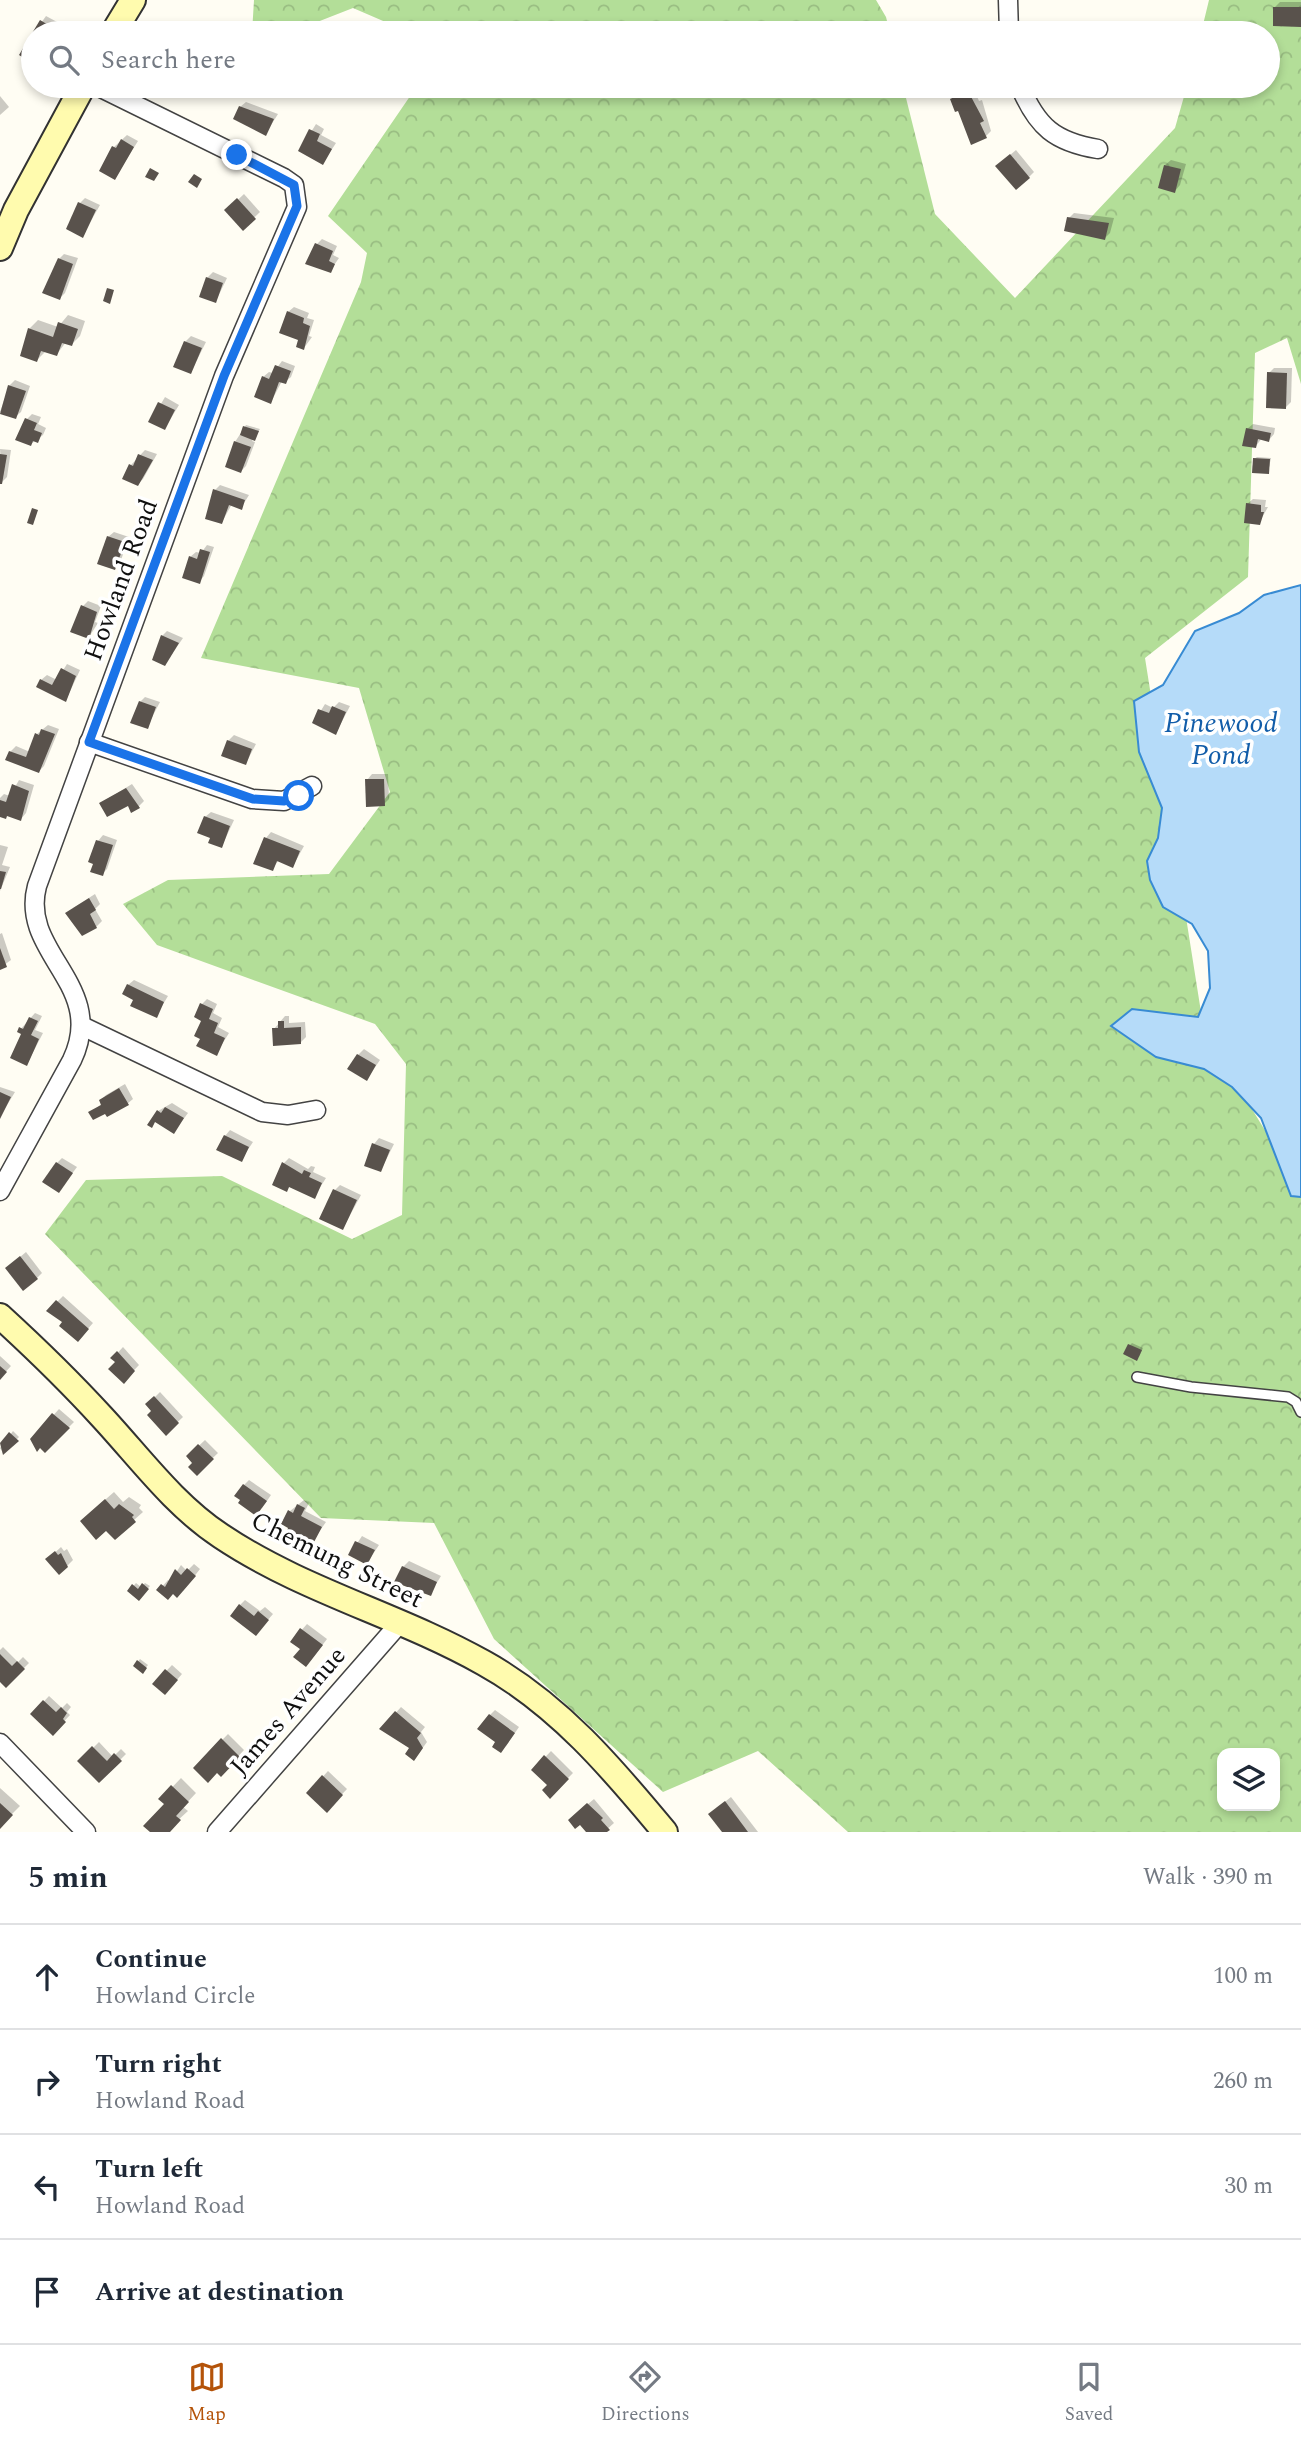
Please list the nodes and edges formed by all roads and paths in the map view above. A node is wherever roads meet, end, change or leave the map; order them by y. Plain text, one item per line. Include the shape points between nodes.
1 (133, 0) edge
2 (1008, 0) edge
3 (120, 21) edge
4 (1009, 21) edge
5 (76, 98) edge
6 (121, 98) edge
7 (1026, 98) edge
8 (1098, 149) dead end
9 (6, 215) edge
10 (0, 247) edge
11 (89, 742) junction
12 (312, 786) dead end
13 (82, 1026) junction
14 (316, 1110) dead end
15 (0, 1191) edge
16 (0, 1316) edge
17 (1137, 1377) dead end
18 (1301, 1412) edge
19 (399, 1624) junction
20 (0, 1743) edge
21 (86, 1832) edge
22 (217, 1832) edge
23 (665, 1832) edge

1 - 3 street
2 - 4 street
5 - 9 street
6 - 11 street, Howland Road via 284,178 298,194 294,216 224,376
7 - 8 street via 1050,132 1073,145
9 - 10 street
11 - 12 street via 253,799 284,801
11 - 13 street, Howland Road via 37,886 33,910 39,933 71,985
13 - 14 street via 250,1108 288,1115
13 - 15 street via 72,1060
16 - 19 street, Chemung Street via 206,1525 285,1572
17 - 18 lane via 1289,1397
19 - 22 street, James Avenue
19 - 23 street, Chemung Street via 483,1662 541,1701 588,1743
20 - 21 street

